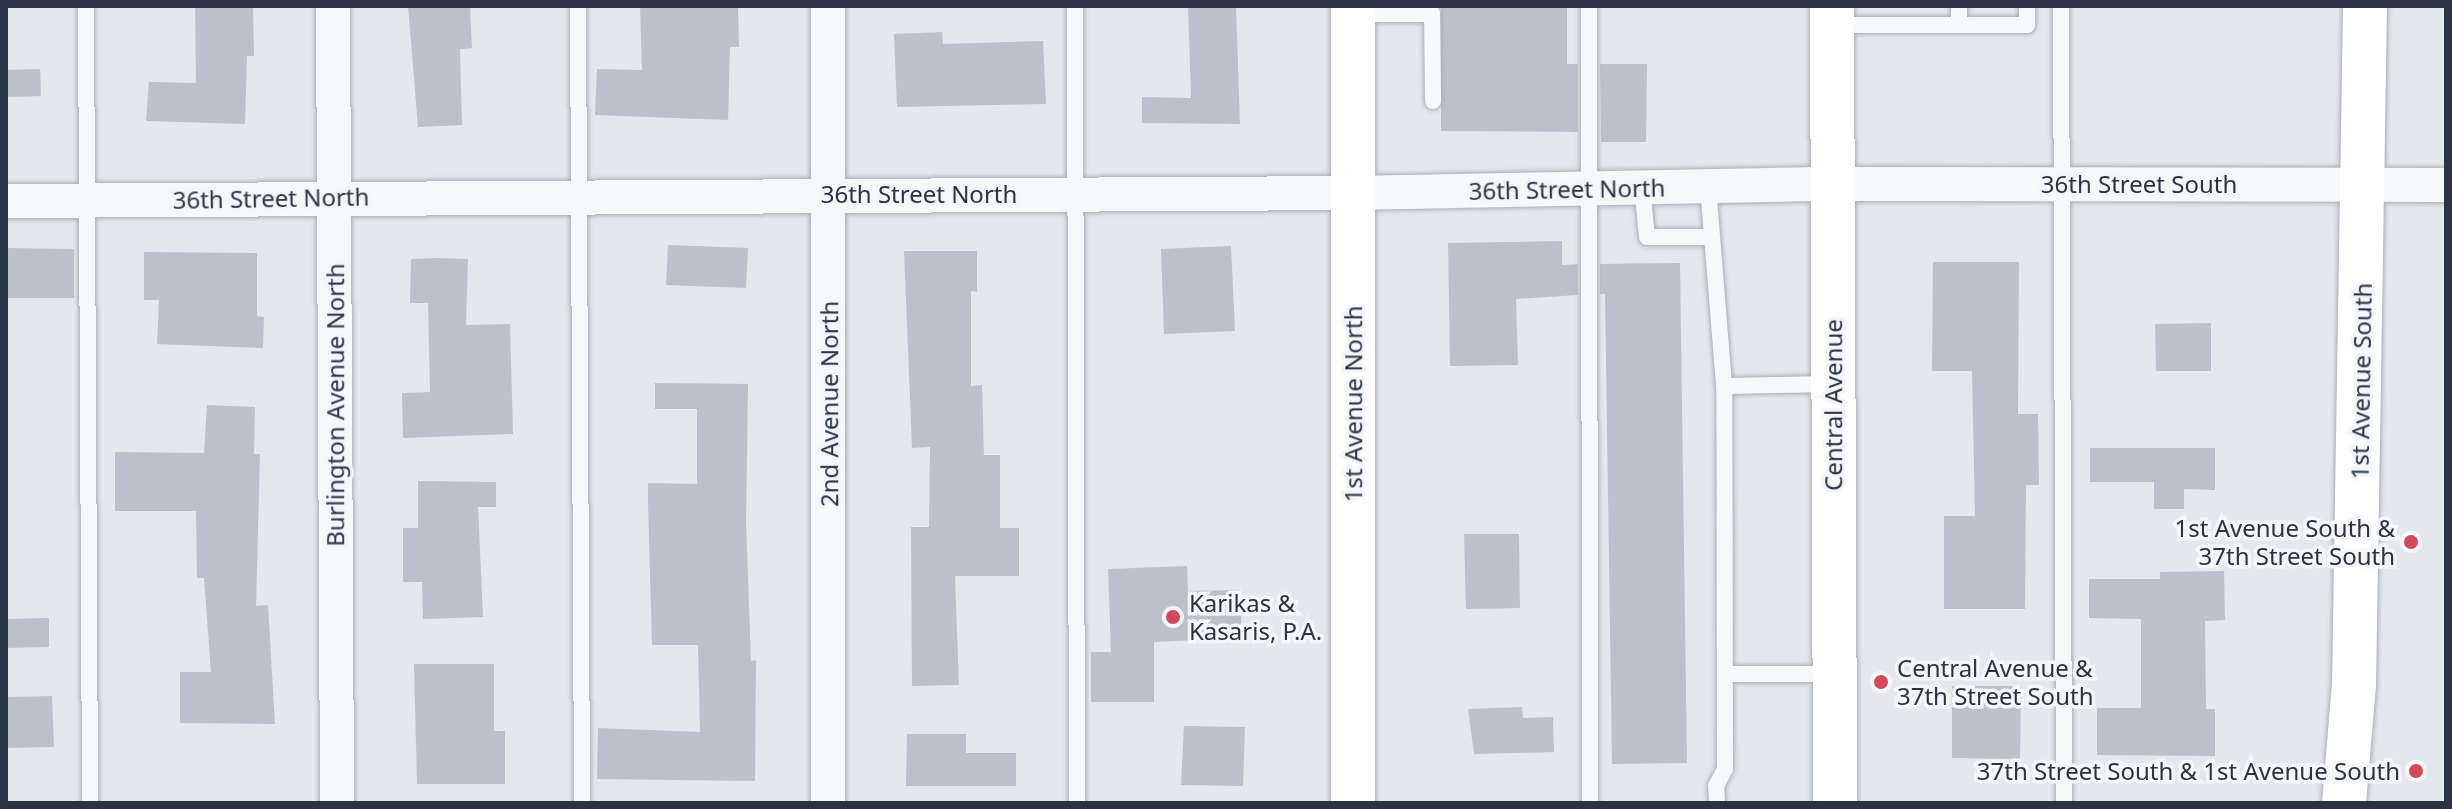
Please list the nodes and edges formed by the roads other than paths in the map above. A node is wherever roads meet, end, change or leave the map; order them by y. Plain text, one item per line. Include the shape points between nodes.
1 (86, 6) edge
2 (333, 6) edge
3 (578, 6) edge
4 (828, 6) edge
5 (1075, 6) edge
6 (1589, 6) edge
7 (1959, 6) edge
8 (2027, 6) edge
9 (2061, 6) edge
10 (2365, 6) edge
11 (1353, 10) edge
12 (1832, 16) edge
13 (1959, 25) junction
14 (1433, 101) dead end
15 (1832, 184) junction
16 (2063, 184) junction
17 (2365, 185) junction
18 (2446, 185) edge
19 (1708, 186) junction
20 (1642, 187) junction
21 (1591, 189) junction
22 (1353, 193) junction
23 (830, 194) junction
24 (1075, 194) junction
25 (578, 196) junction
26 (334, 197) junction
27 (87, 200) junction
28 (6, 201) edge
29 (1710, 237) junction
30 (1833, 384) junction
31 (1724, 386) junction
32 (1726, 674) junction
33 (1834, 674) junction
34 (90, 803) edge
35 (337, 803) edge
36 (582, 803) edge
37 (828, 803) edge
38 (1077, 803) edge
39 (1353, 803) edge
40 (1590, 803) edge
41 (1717, 803) edge
42 (1835, 803) edge
43 (2064, 803) edge
44 (2344, 803) edge

1 - 27 lane
2 - 26 street, Burlington Avenue North
3 - 25 lane
4 - 23 street, 2nd Avenue North
5 - 24 lane
6 - 21 lane
7 - 13 lane
8 - 13 lane via 2027,25
9 - 16 lane
10 - 17 main road, 1st Avenue South
11 - 14 lane via 1432,14
11 - 22 main road, 1st Avenue North
12 - 13 lane
12 - 15 main road, Central Avenue
15 - 16 street, 36th Street South
15 - 19 street, 36th Street North
15 - 30 main road, Central Avenue
16 - 17 street, 36th Street South
16 - 43 lane
17 - 18 street, 36th Street South
17 - 44 main road, 1st Avenue South via 2354,685
19 - 20 street, 36th Street North
19 - 29 lane
20 - 21 street, 36th Street North
20 - 29 lane via 1647,237
21 - 22 street, 36th Street North
21 - 40 lane
22 - 24 street, 36th Street North
22 - 39 main road, 1st Avenue North
23 - 24 street, 36th Street North
23 - 25 street, 36th Street North
23 - 37 street, 2nd Avenue North
24 - 38 lane
25 - 26 street, 36th Street North
25 - 36 lane
26 - 27 street, 36th Street North
26 - 35 street, Burlington Avenue North
27 - 28 street, 36th Street North
27 - 34 lane
29 - 31 lane
30 - 31 lane
30 - 33 main road, Central Avenue
31 - 32 lane
32 - 33 lane
32 - 41 lane via 1725,769 1716,786
33 - 42 main road, Central Avenue

